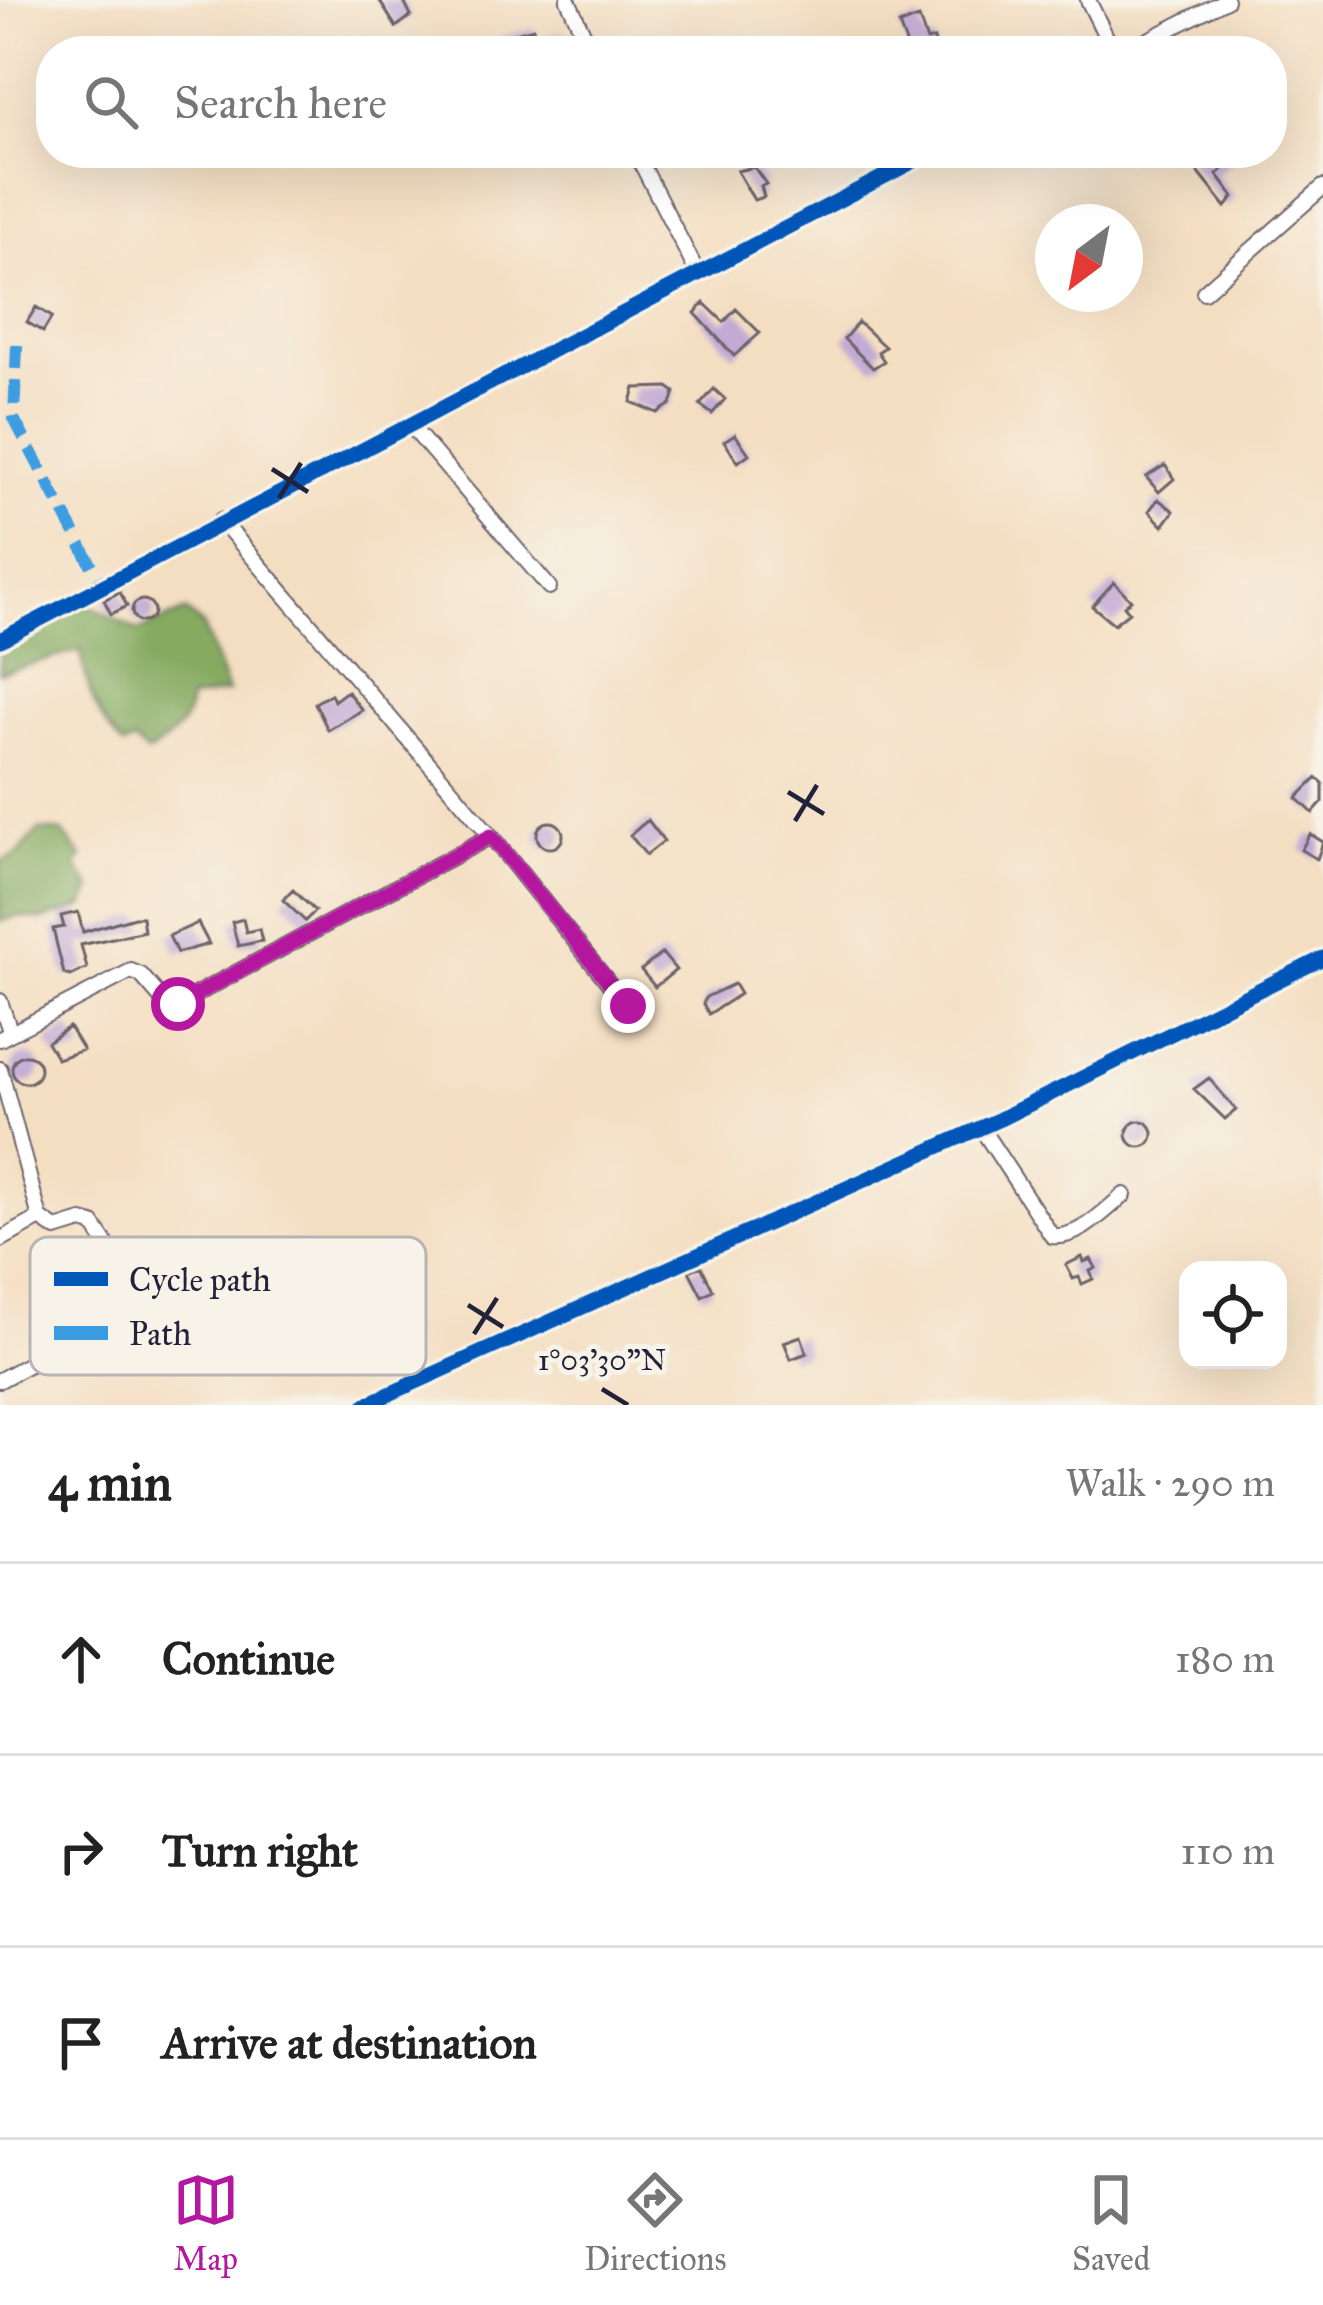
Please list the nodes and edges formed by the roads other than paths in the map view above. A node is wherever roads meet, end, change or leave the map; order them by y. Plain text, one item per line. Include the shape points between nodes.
1 (568, 0) edge
2 (1088, 0) edge
3 (1226, 0) edge
4 (584, 36) edge
5 (1106, 36) edge
6 (1156, 36) edge
7 (644, 168) edge
8 (899, 168) edge
9 (1323, 187) edge
10 (697, 272) junction
11 (1204, 292) dead end
12 (411, 426) junction
13 (221, 520) junction
14 (549, 587) dead end
15 (0, 640) edge
16 (491, 836) junction
17 (1323, 958) edge
18 (0, 1001) edge
19 (628, 1006) dead end
20 (5, 1035) edge
21 (0, 1069) edge
22 (980, 1128) junction
23 (1124, 1195) dead end
24 (40, 1218) junction
25 (102, 1237) edge
26 (0, 1240) edge
27 (30, 1363) edge
28 (0, 1379) edge
29 (364, 1405) edge

1 - 4 street
2 - 5 street
3 - 6 street
7 - 10 street
8 - 10 street
9 - 11 street
10 - 12 street
12 - 13 street
12 - 14 street
13 - 15 street
13 - 16 street
16 - 19 street
16 - 20 street via 178,1004 168,1006 130,971
17 - 22 street
18 - 20 street
21 - 24 street
22 - 23 street via 1052,1236 1083,1228
22 - 29 street
24 - 25 street via 50,1228 93,1224
24 - 26 street
27 - 28 street

